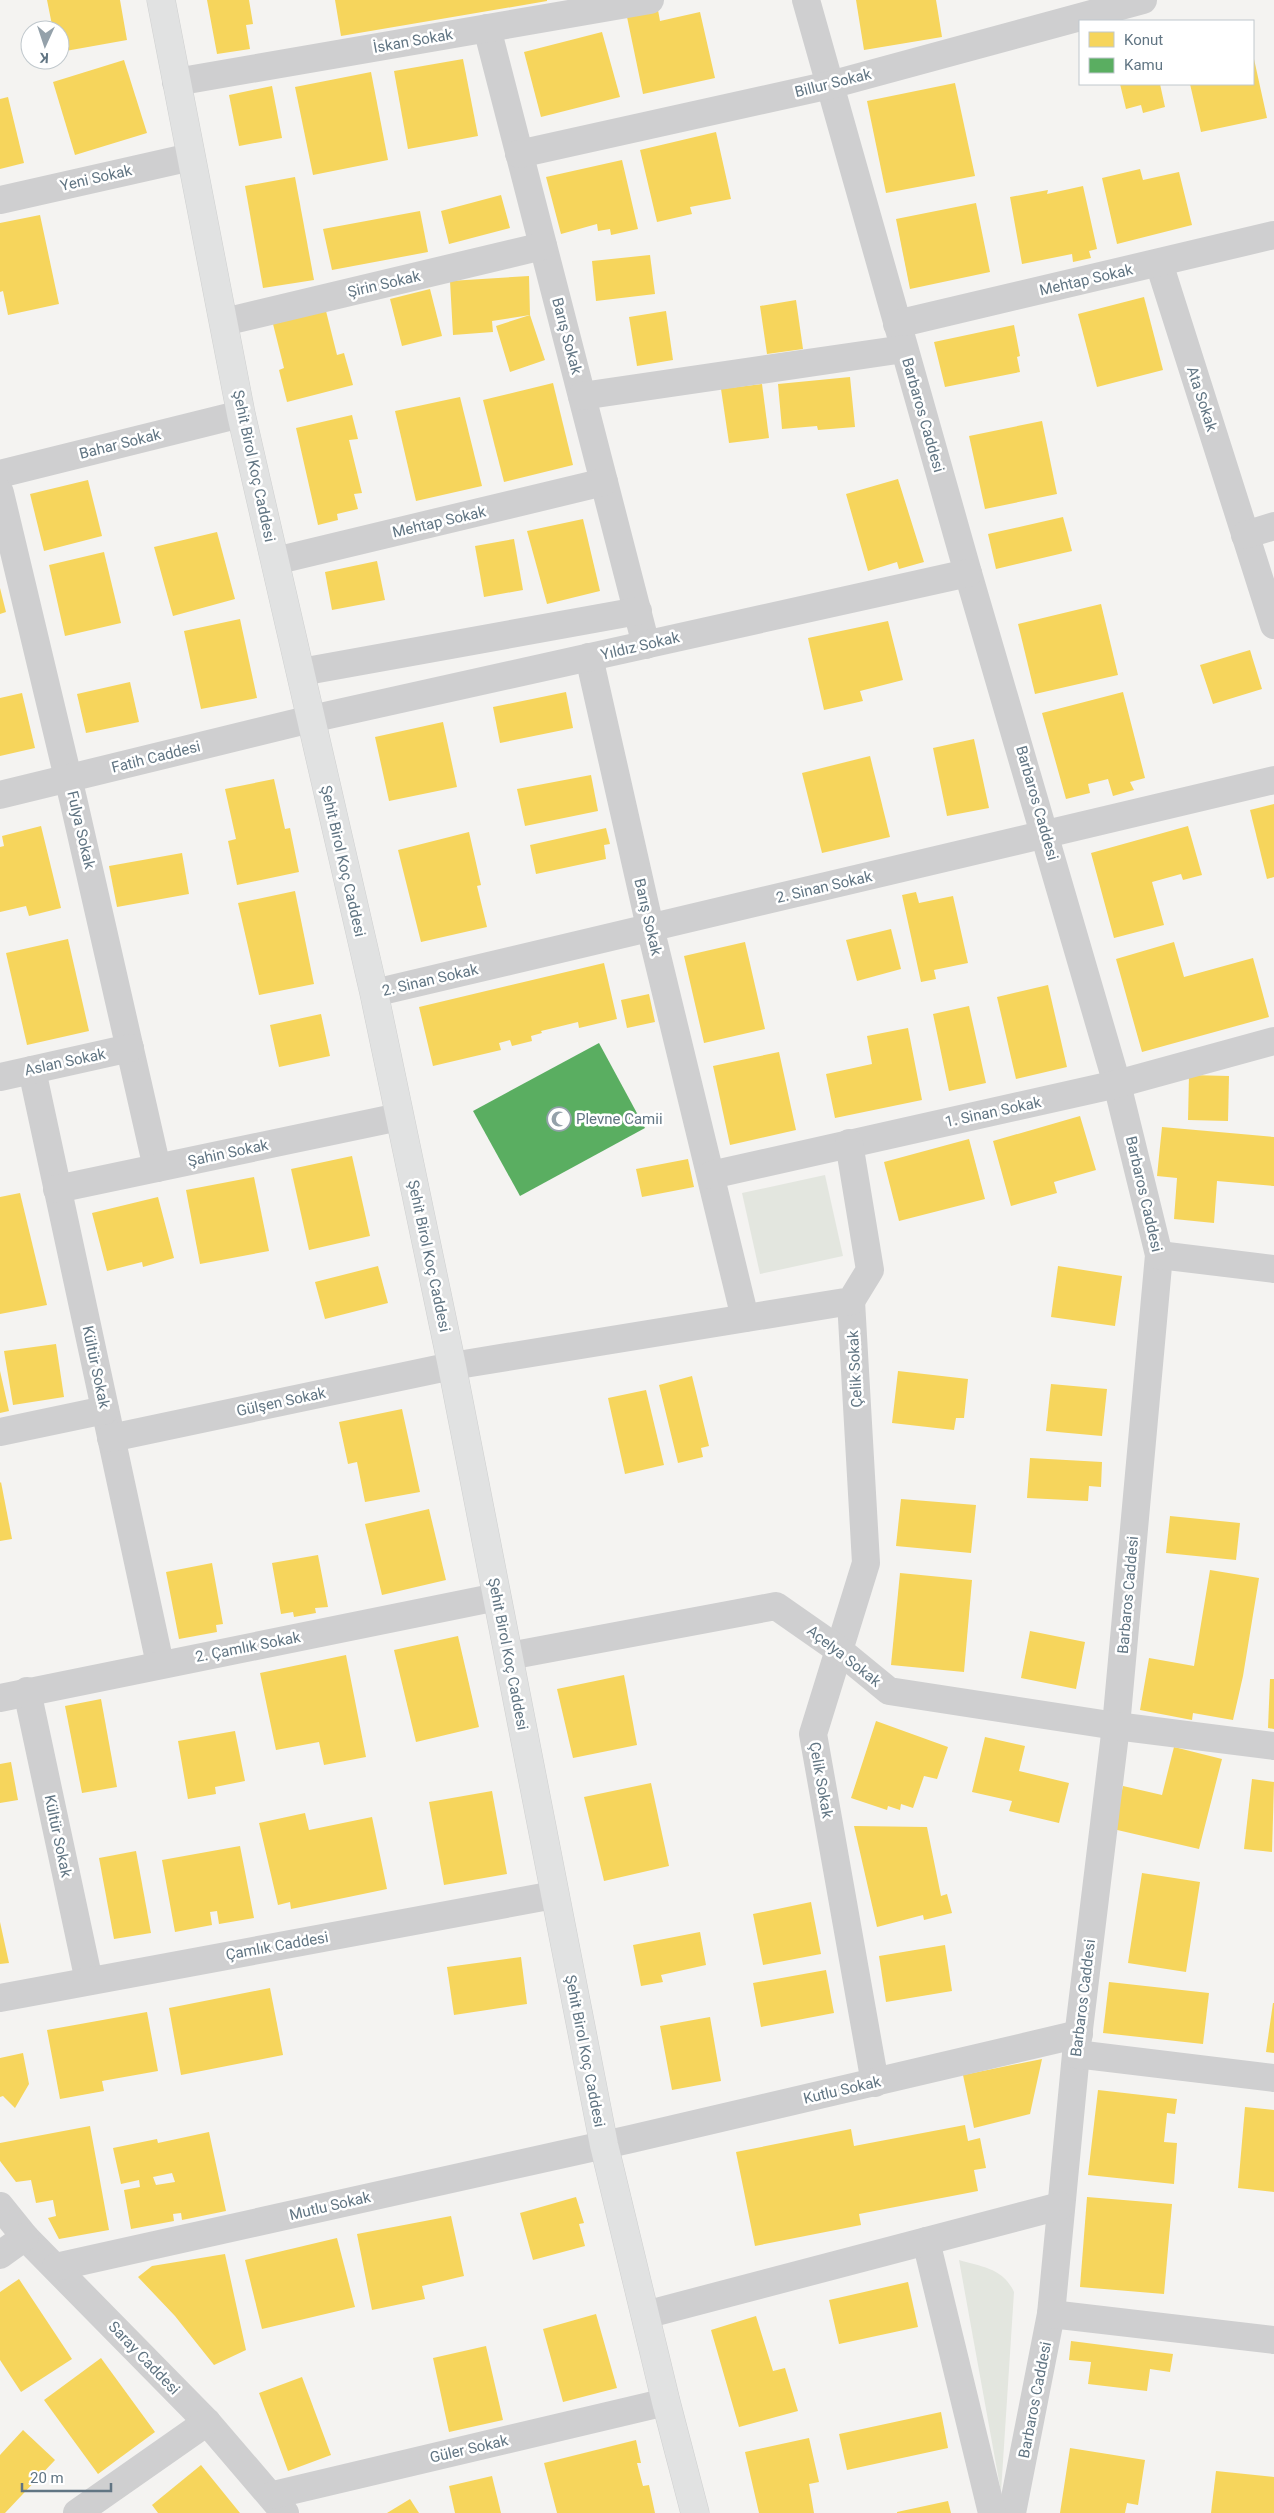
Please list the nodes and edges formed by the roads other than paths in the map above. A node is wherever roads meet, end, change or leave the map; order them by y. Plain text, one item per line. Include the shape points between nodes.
1 (161, 0) edge
2 (650, 0) edge
3 (806, 0) edge
4 (1143, 0) edge
5 (487, 28) junction
6 (176, 82) junction
7 (830, 85) junction
8 (519, 154) junction
9 (191, 156) junction
10 (0, 200) edge
11 (1274, 235) edge
12 (543, 246) junction
13 (1159, 263) junction
14 (224, 322) junction
15 (900, 336) junction
16 (582, 396) junction
17 (241, 414) junction
18 (0, 474) edge
19 (604, 482) junction
20 (0, 493) edge
21 (1274, 526) edge
22 (1245, 534) junction
23 (275, 561) junction
24 (968, 573) junction
25 (638, 611) junction
26 (1274, 624) edge
27 (646, 645) junction
28 (589, 658) junction
29 (300, 672) junction
30 (312, 719) junction
31 (69, 779) junction
32 (1274, 780) edge
33 (0, 796) edge
34 (1046, 834) junction
35 (650, 927) junction
36 (374, 993) junction
37 (1274, 1040) edge
38 (130, 1048) junction
39 (32, 1070) junction
40 (0, 1077) edge
41 (1117, 1084) junction
42 (399, 1117) junction
43 (849, 1143) junction
44 (157, 1168) junction
45 (711, 1175) junction
46 (57, 1189) junction
47 (1160, 1255) junction
48 (1274, 1269) edge
49 (851, 1301) junction
50 (745, 1318) junction
51 (452, 1366) junction
52 (105, 1410) junction
53 (0, 1432) edge
54 (111, 1438) junction
55 (497, 1597) junction
56 (839, 1650) junction
57 (509, 1656) junction
58 (160, 1664) junction
59 (27, 1691) junction
60 (0, 1698) edge
61 (1116, 1726) junction
62 (1274, 1746) edge
63 (554, 1895) junction
64 (89, 1981) junction
65 (0, 1998) edge
66 (1077, 2044) junction
67 (1274, 2078) edge
68 (875, 2082) junction
69 (604, 2145) junction
70 (0, 2206) edge
71 (1060, 2206) junction
72 (25, 2237) junction
73 (926, 2241) junction
74 (0, 2255) edge
75 (56, 2267) junction
76 (1051, 2314) junction
77 (645, 2315) junction
78 (1274, 2340) edge
79 (666, 2402) junction
80 (207, 2422) junction
81 (279, 2504) edge
82 (77, 2513) edge
83 (695, 2513) edge
84 (992, 2513) edge
85 (1012, 2513) edge

1 - 6 main road, Şehit Birol Koç Caddesi
2 - 5 street, İskan Sokak
3 - 7 street, Barbaros Caddesi
4 - 7 street, Billur Sokak
5 - 6 street, İskan Sokak
5 - 8 street, Barış Sokak
6 - 9 main road, Şehit Birol Koç Caddesi
7 - 8 street, Billur Sokak
7 - 15 street, Barbaros Caddesi
8 - 12 street, Barış Sokak
9 - 10 street, Yeni Sokak
9 - 14 main road, Şehit Birol Koç Caddesi
11 - 13 street, Mehtap Sokak
12 - 14 street, Şirin Sokak
12 - 16 street, Barış Sokak
13 - 15 street, Mehtap Sokak
13 - 22 street, Ata Sokak
14 - 17 main road, Şehit Birol Koç Caddesi
15 - 16 street, Mehtap Sokak
15 - 24 street, Barbaros Caddesi
16 - 19 street, Barış Sokak
17 - 18 street, Bahar Sokak
17 - 23 main road, Şehit Birol Koç Caddesi
19 - 23 street, Mehtap Sokak
19 - 25 street, Barış Sokak
20 - 31 street, Fulya Sokak
21 - 22 street
22 - 26 street, Ata Sokak
23 - 29 main road, Şehit Birol Koç Caddesi
24 - 27 street, Yıldız Sokak
24 - 34 street, Barbaros Caddesi
25 - 27 street, Barış Sokak
25 - 29 street
27 - 28 street, Yıldız Sokak
28 - 30 street, Yıldız Sokak
28 - 35 street, Barış Sokak
29 - 30 main road, Şehit Birol Koç Caddesi
30 - 31 street, Fatih Caddesi
30 - 36 main road, Şehit Birol Koç Caddesi
31 - 33 street, Fatih Caddesi
31 - 38 street, Fulya Sokak
32 - 34 street, 2. Sinan Sokak
34 - 35 street, 2. Sinan Sokak
34 - 41 street, Barbaros Caddesi
35 - 36 street, 2. Sinan Sokak
35 - 45 street, Barış Sokak
36 - 42 main road, Şehit Birol Koç Caddesi
37 - 41 street, 1. Sinan Sokak
38 - 39 street, Aslan Sokak
38 - 44 street, Fulya Sokak
39 - 40 street, Aslan Sokak
39 - 46 street, Kültür Sokak
41 - 43 street, 1. Sinan Sokak
41 - 47 street, Barbaros Caddesi
42 - 44 street, Şahin Sokak
42 - 51 main road, Şehit Birol Koç Caddesi
43 - 45 street, 1. Sinan Sokak
43 - 49 street via 870,1270
44 - 46 street, Şahin Sokak
45 - 50 street, Barış Sokak
46 - 52 street, Kültür Sokak
47 - 48 street
47 - 61 street, Barbaros Caddesi
49 - 50 street, Gülşen Sokak
49 - 56 street, Çelik Sokak via 866,1563
50 - 51 street, Gülşen Sokak
51 - 54 street, Gülşen Sokak
51 - 55 main road, Şehit Birol Koç Caddesi
52 - 53 street
52 - 54 street, Kültür Sokak
54 - 58 street, Kültür Sokak
55 - 57 main road, Şehit Birol Koç Caddesi
55 - 58 street, 2. Çamlık Sokak
56 - 57 street, Açelya Sokak via 776,1606
56 - 61 street, Açelya Sokak via 889,1691
56 - 68 street, Çelik Sokak via 813,1734
57 - 63 main road, Şehit Birol Koç Caddesi
58 - 59 street, 2. Çamlık Sokak
59 - 60 street, 2. Çamlık Sokak
59 - 64 street, Kültür Sokak
61 - 62 street, Açelya Sokak
61 - 66 street, Barbaros Caddesi
63 - 64 street, Çamlık Caddesi
63 - 69 main road, Şehit Birol Koç Caddesi
64 - 65 street, Çamlık Caddesi
66 - 67 street
66 - 68 street, Kutlu Sokak
66 - 71 street, Barbaros Caddesi
68 - 69 street, Kutlu Sokak
69 - 75 street, Mutlu Sokak
69 - 77 main road, Şehit Birol Koç Caddesi
70 - 72 street, Saray Caddesi
71 - 73 street
71 - 76 street, Barbaros Caddesi
72 - 74 street
72 - 75 street, Saray Caddesi
73 - 77 street
73 - 84 street
75 - 80 street, Saray Caddesi
76 - 78 street
76 - 85 street, Barbaros Caddesi
77 - 79 main road, Şehit Birol Koç Caddesi
79 - 81 street, Güler Sokak
79 - 83 main road, Şehit Birol Koç Caddesi
80 - 81 street, Saray Caddesi
80 - 82 street

